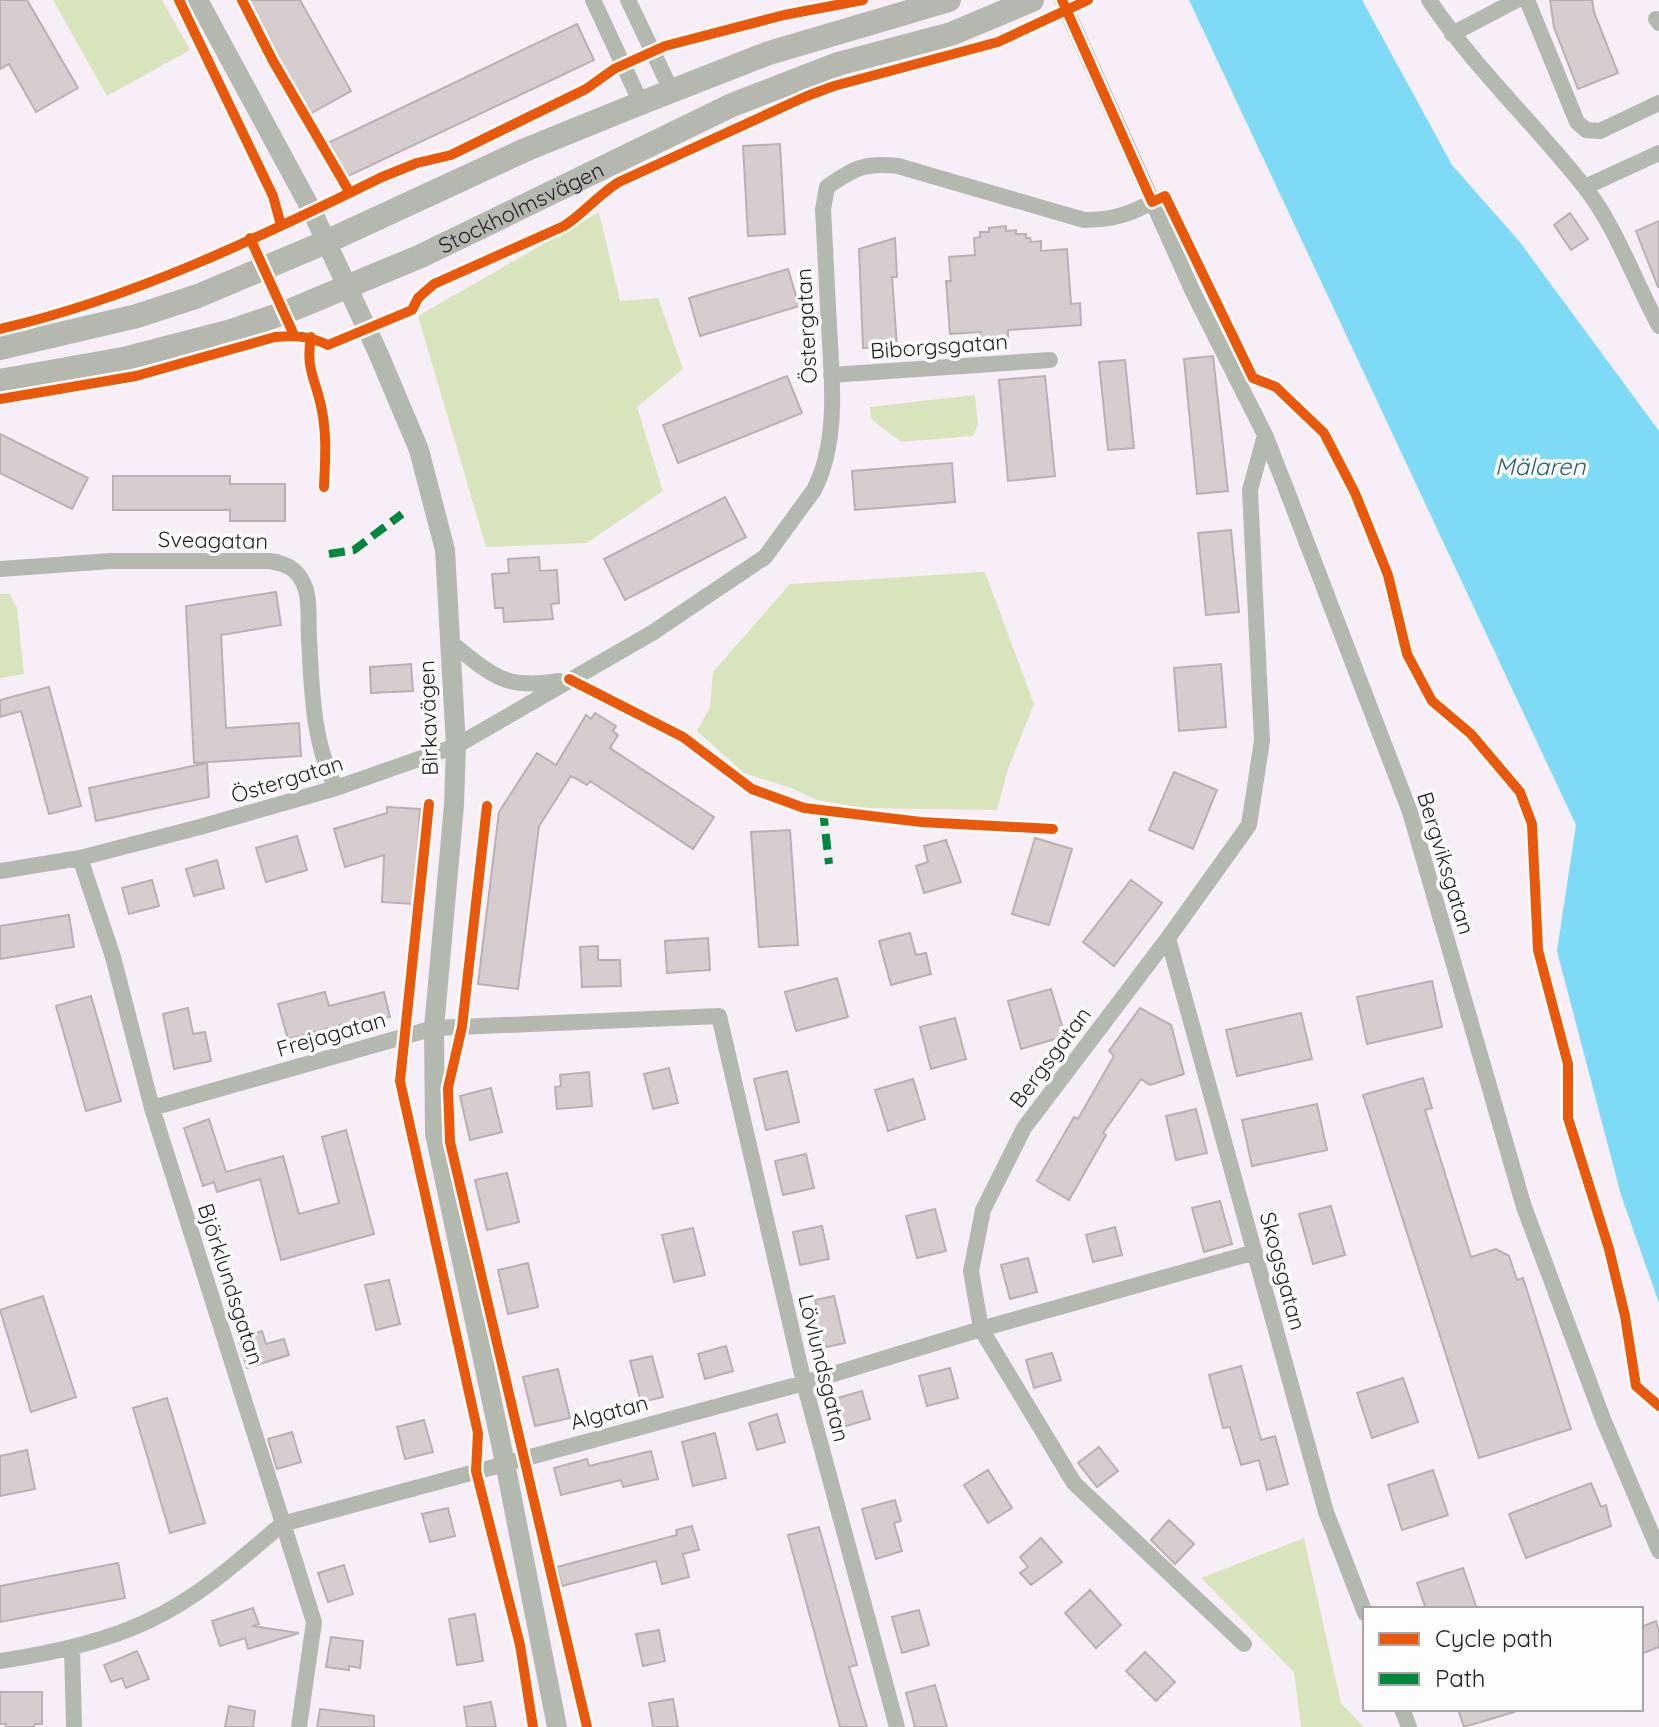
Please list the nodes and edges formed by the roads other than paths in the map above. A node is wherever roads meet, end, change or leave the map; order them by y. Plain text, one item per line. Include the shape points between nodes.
1 (198, 0) edge
2 (593, 0) edge
3 (628, 0) edge
4 (949, 0) edge
5 (1032, 0) edge
6 (1062, 0) edge
7 (1429, 0) edge
8 (1517, 0) edge
9 (1527, 0) edge
10 (1452, 34) junction
11 (672, 92) junction
12 (641, 103) junction
13 (1659, 103) edge
14 (1659, 153) edge
15 (1585, 187) junction
16 (1152, 202) junction
17 (326, 242) junction
18 (347, 289) junction
19 (1659, 326) edge
20 (0, 348) edge
21 (1050, 360) dead end
22 (831, 375) junction
23 (0, 381) edge
24 (1265, 435) junction
25 (0, 569) edge
26 (450, 642) junction
27 (569, 679) junction
28 (456, 746) junction
29 (336, 788) junction
30 (80, 858) junction
31 (0, 871) edge
32 (1168, 938) junction
33 (719, 1016) joint
34 (434, 1028) junction
35 (152, 1108) junction
36 (1255, 1252) junction
37 (981, 1329) junction
38 (804, 1383) junction
39 (505, 1463) junction
40 (282, 1524) junction
41 (1659, 1551) edge
42 (1363, 1608) edge
43 (1244, 1644) dead end
44 (72, 1647) junction
45 (0, 1661) edge
46 (74, 1727) edge
47 (299, 1727) edge
48 (557, 1727) edge
49 (897, 1727) edge

1 - 17 street, Birkavägen
2 - 12 street
3 - 11 street
4 - 11 main road via 769,53
5 - 18 main road, Stockholmsvägen via 951,34 838,64 732,105
6 - 16 street, Bergviksgatan
7 - 10 street
8 - 10 street
9 - 13 street via 1577,122 1586,130 1600,131
10 - 15 street
11 - 12 main road
12 - 17 main road
14 - 15 street
15 - 19 street
16 - 22 street, Östergatan via 1110,220 1084,220 898,166 851,169 827,187 823,209
16 - 24 street, Bergviksgatan
17 - 18 street, Birkavägen
17 - 20 main road via 149,312
18 - 23 main road, Stockholmsvägen via 179,345
18 - 26 street, Birkavägen via 419,450 445,550
21 - 22 street, Biborgsgatan
22 - 27 street, Östergatan via 831,430 820,479 765,557 652,633
24 - 32 street, Bergsgatan via 1250,490 1262,741 1249,825
24 - 41 street, Bergviksgatan via 1410,812 1524,1207
25 - 29 street, Sveagatan via 111,561 285,563 297,571 306,591 313,712 323,763
26 - 27 street, Östergatan via 500,680 531,685
26 - 28 street, Birkavägen
27 - 28 street, Östergatan
28 - 29 street, Östergatan
28 - 34 street, Birkavägen
29 - 30 street, Östergatan
30 - 31 street, Östergatan
30 - 35 street, Björklundsgatan via 113,957
32 - 36 street, Skogsgatan
32 - 37 street, Bergsgatan via 1024,1128 983,1210 971,1271
33 - 34 street, Frejagatan
33 - 38 street, Lövlundsgatan
34 - 35 street, Frejagatan
34 - 39 street, Birkavägen via 435,1134
35 - 40 street, Björklundsgatan
36 - 37 street, Algatan
36 - 42 street, Skogsgatan via 1326,1512
37 - 38 street, Algatan
37 - 43 street, Bergsgatan via 1074,1483
38 - 39 street, Algatan
38 - 49 street, Lövlundsgatan
39 - 40 street, Algatan
39 - 48 street, Birkavägen
40 - 44 street, Algatan via 177,1606
40 - 47 street, Björklundsgatan via 314,1622
44 - 45 street, Algatan
44 - 46 street

